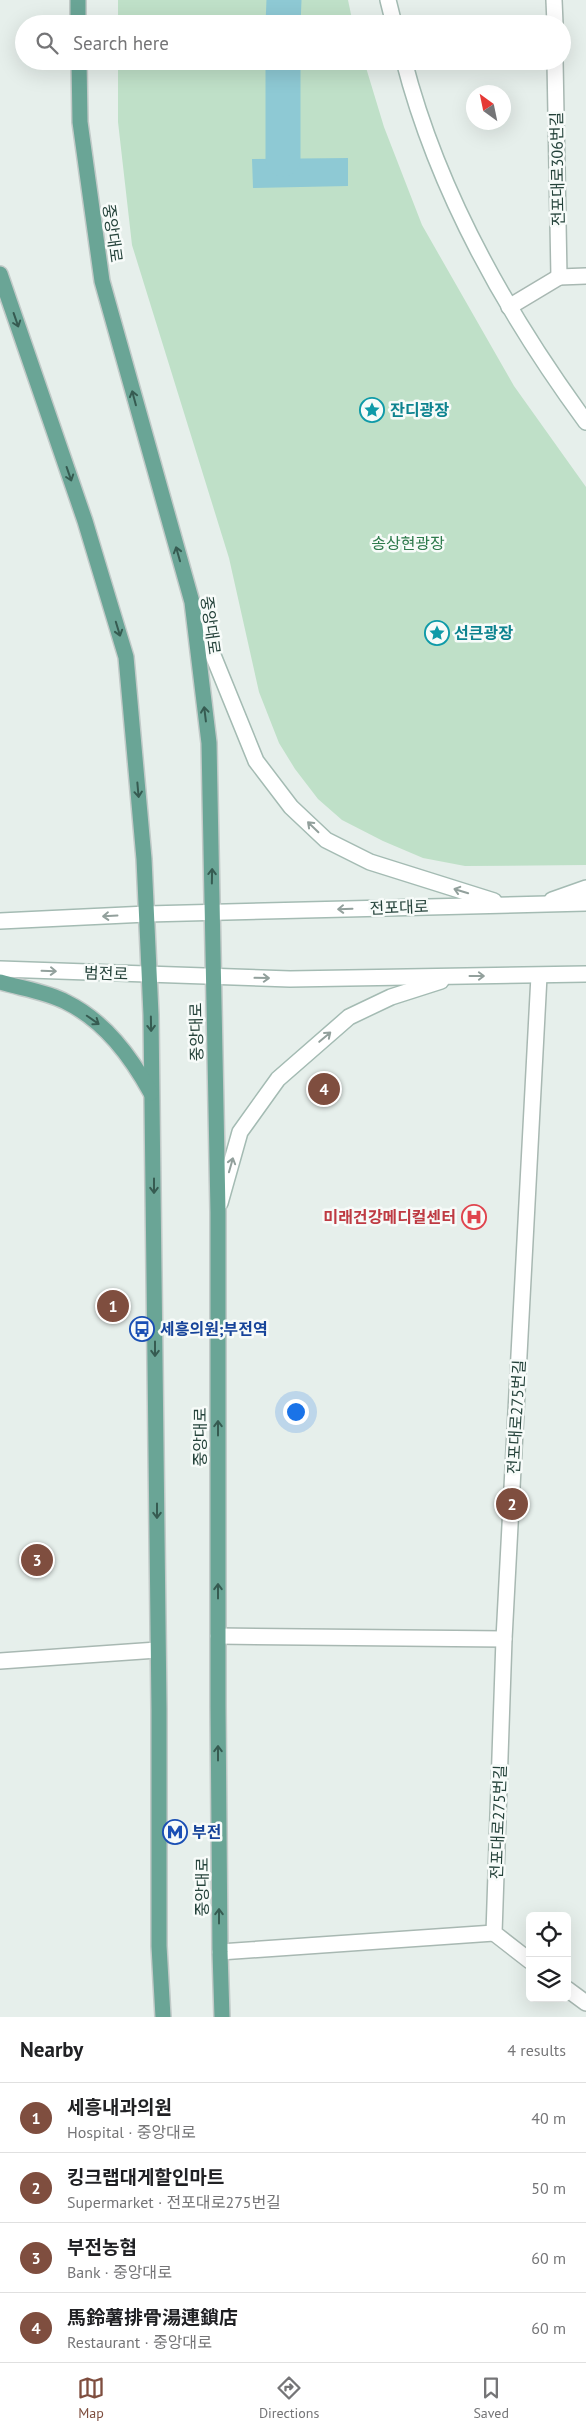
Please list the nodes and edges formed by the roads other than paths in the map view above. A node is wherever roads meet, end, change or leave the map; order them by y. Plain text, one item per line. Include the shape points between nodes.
1 (78, 0) edge
2 (388, 0) edge
3 (554, 0) edge
4 (78, 15) edge
5 (392, 15) edge
6 (555, 15) edge
7 (79, 70) edge
8 (406, 70) edge
9 (555, 70) edge
10 (0, 274) edge
11 (586, 276) edge
12 (559, 277) junction
13 (509, 307) junction
14 (586, 422) edge
15 (192, 602) junction
16 (586, 888) edge
17 (586, 903) edge
18 (507, 905) junction
19 (538, 905) junction
20 (211, 913) junction
21 (147, 914) junction
22 (0, 921) edge
23 (0, 969) edge
24 (586, 974) edge
25 (149, 975) junction
26 (456, 976) junction
27 (539, 976) junction
28 (213, 978) junction
29 (0, 982) edge
30 (153, 1097) junction
31 (218, 1212) junction
32 (218, 1636) junction
33 (504, 1639) junction
34 (157, 1650) junction
35 (0, 1661) edge
36 (494, 1933) junction
37 (220, 1952) junction
38 (526, 1958) edge
39 (571, 1992) edge
40 (586, 2003) edge
41 (163, 2017) edge
42 (222, 2017) edge

1 - 4 main road
2 - 5 main road
3 - 6 main road
15 -> 7 main road, 중앙대로 via 102,281 80,122
8 - 13 main road via 417,110 458,212
9 - 12 main road, 전포대로306번길
10 -> 21 main road via 85,521 126,657
11 - 12 main road
12 - 13 main road
13 - 14 main road
18 -> 15 main road via 370,862 326,840 291,807 256,761
20 -> 15 main road, 중앙대로 via 209,743
16 - 19 main road
17 - 19 main road, 전포대로
18 - 19 main road, 전포대로
18 -> 20 main road, 전포대로
20 - 21 main road
20 - 28 main road, 중앙대로
21 -> 22 main road
21 - 25 main road
23 -> 25 main road, 범전로
24 - 27 main road
25 - 28 main road, 범전로
25 -> 30 main road
26 -> 27 main road
28 -> 26 main road
31 -> 26 main road via 240,1132 278,1079 349,1017 391,997
27 - 33 main road, 전포대로275번길
28 - 31 main road, 중앙대로
29 -> 30 main road via 66,1001 104,1028 134,1063
30 -> 34 main road
32 -> 31 main road, 중앙대로
32 - 33 main road
37 -> 32 main road, 중앙대로
33 - 36 main road, 전포대로275번길
34 - 35 main road
34 - 41 main road via 159,1946
36 - 37 main road
36 - 38 main road
37 - 42 main road, 중앙대로
39 - 40 main road

